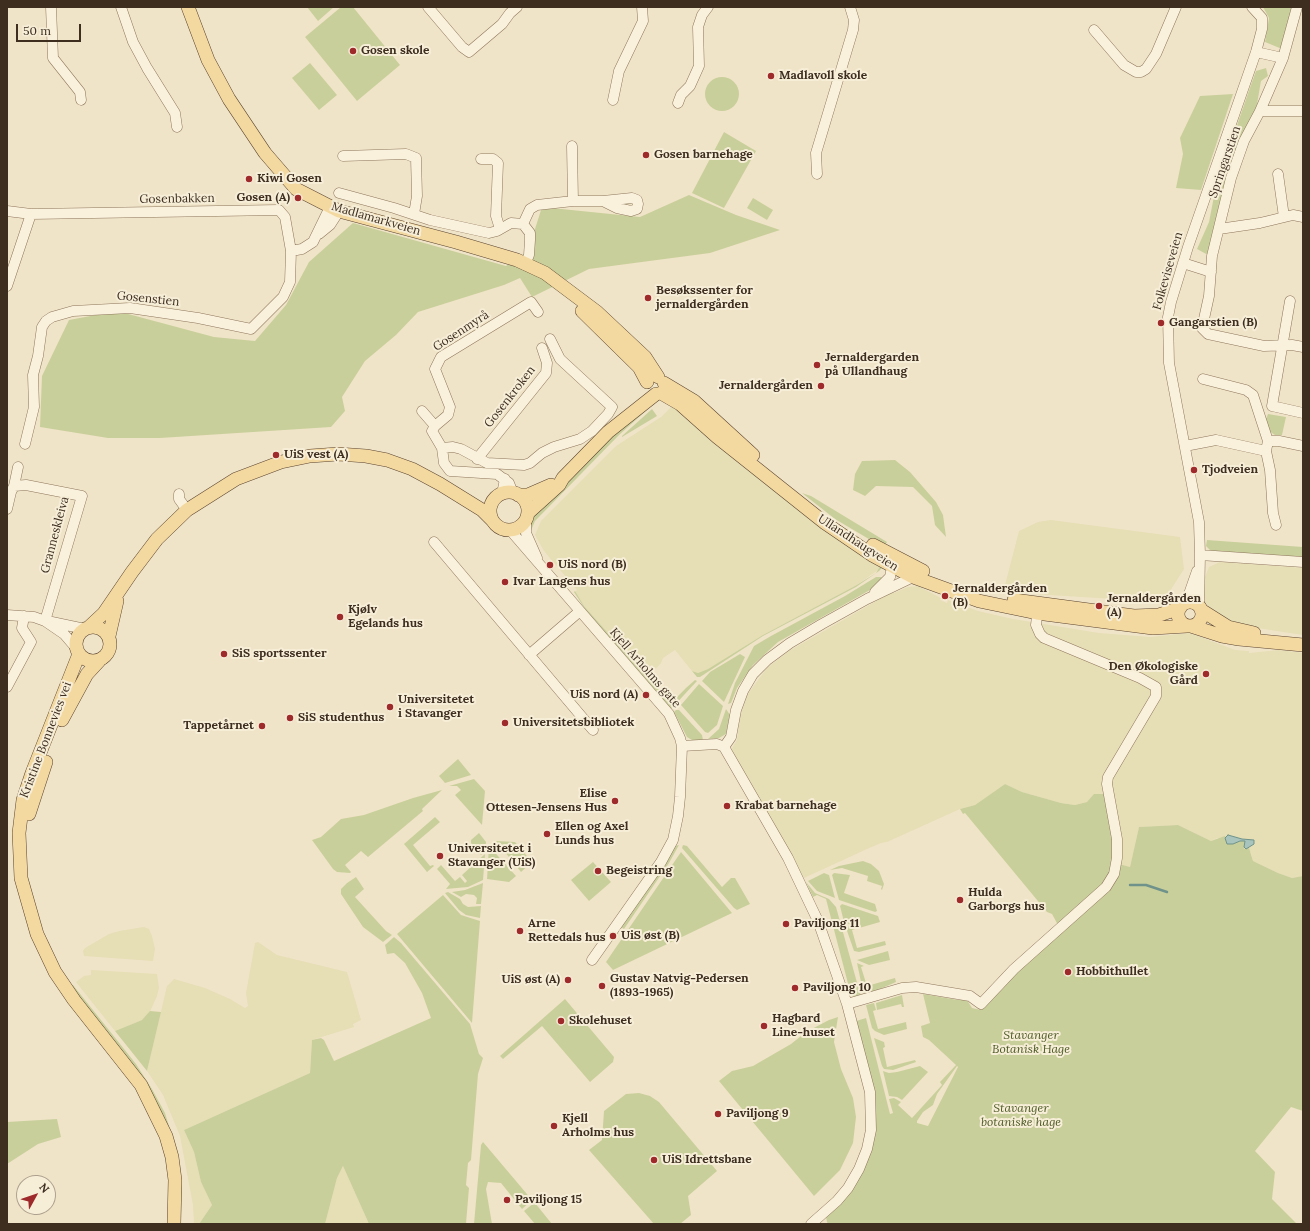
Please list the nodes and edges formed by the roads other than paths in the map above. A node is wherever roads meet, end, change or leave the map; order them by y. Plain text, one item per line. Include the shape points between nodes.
1 (51, 7) edge
2 (121, 7) edge
3 (188, 7) edge
4 (428, 7) edge
5 (517, 7) edge
6 (642, 7) edge
7 (708, 7) edge
8 (850, 7) edge
9 (1176, 7) edge
10 (1252, 7) edge
11 (1297, 7) edge
12 (1094, 30) dead end
13 (1256, 52) junction
14 (1283, 58) junction
15 (81, 100) dead end
16 (613, 100) dead end
17 (678, 104) dead end
18 (1260, 111) junction
19 (1303, 111) edge
20 (177, 127) dead end
21 (572, 146) dead end
22 (343, 156) dead end
23 (481, 159) dead end
24 (817, 174) dead end
25 (1278, 174) dead end
26 (339, 192) dead end
27 (573, 201) junction
28 (603, 201) dead end
29 (335, 209) junction
30 (7, 210) edge
31 (31, 214) junction
32 (414, 214) junction
33 (1303, 215) edge
34 (1284, 217) junction
35 (523, 224) junction
36 (500, 229) junction
37 (1219, 229) junction
38 (291, 251) junction
39 (521, 262) junction
40 (1183, 263) junction
41 (1211, 272) junction
42 (7, 286) edge
43 (1290, 301) dead end
44 (538, 312) dead end
45 (550, 339) dead end
46 (1282, 346) junction
47 (1303, 347) edge
48 (542, 348) dead end
49 (1203, 379) dead end
50 (655, 386) junction
51 (1272, 406) junction
52 (1258, 410) junction
53 (422, 411) dead end
54 (1303, 414) edge
55 (436, 426) junction
56 (25, 444) dead end
57 (1185, 446) junction
58 (1267, 446) junction
59 (1303, 446) edge
60 (442, 448) junction
61 (478, 459) junction
62 (18, 467) dead end
63 (563, 478) junction
64 (11, 491) edge
65 (454, 492) junction
66 (179, 494) dead end
67 (507, 495) junction
68 (7, 509) edge
69 (188, 510) junction
70 (527, 516) junction
71 (493, 521) junction
72 (1276, 525) dead end
73 (510, 530) junction
74 (434, 542) dead end
75 (1200, 555) junction
76 (538, 562) junction
77 (1303, 562) edge
78 (892, 567) junction
79 (914, 577) junction
80 (121, 588) junction
81 (867, 599) junction
82 (1181, 607) junction
83 (1038, 609) junction
84 (1200, 609) junction
85 (580, 611) junction
86 (7, 615) edge
87 (24, 616) junction
88 (45, 621) junction
89 (1189, 626) junction
90 (87, 628) junction
91 (109, 636) junction
92 (1303, 640) edge
93 (1303, 645) edge
94 (77, 651) junction
95 (529, 655) junction
96 (99, 661) junction
97 (7, 687) edge
98 (592, 730) dead end
99 (682, 746) junction
100 (724, 747) junction
101 (27, 898) junction
102 (592, 960) dead end
103 (847, 1004) junction
104 (156, 1114) junction
105 (822, 1220) edge
106 (165, 1224) edge
107 (174, 1224) edge
108 (811, 1224) edge

1 - 15 street via 52,58 80,92
2 - 20 street via 133,42 157,86 173,108
3 - 29 main road, Madlamarkveien via 208,60 229,99 265,153 296,188
4 - 5 street via 467,52 502,24
6 - 16 street via 643,20 619,71
7 - 17 street via 698,27 699,66
8 - 24 street via 854,20 853,30 816,153
9 - 12 street via 1156,54 1141,72 1124,65
10 - 13 street, Folkeviseveien via 1260,14 1263,23
11 - 14 street, Springarstien
13 - 14 street
13 - 40 street, Folkeviseveien
14 - 18 street, Springarstien
18 - 19 street
18 - 37 street, Springarstien via 1244,141 1231,178
21 - 27 street
22 - 32 street via 406,154 416,158 417,189
23 - 36 street via 493,159 498,163 496,216
25 - 34 street
26 - 32 street
27 - 28 street
27 - 35 street via 537,205 526,215
29 - 38 street via 309,246
29 - 39 main road, Madlamarkveien
30 - 31 street, Gosenbakken
31 - 38 street, Gosenbakken via 279,210 286,218
31 - 42 street
32 - 36 street via 489,233
33 - 34 street
34 - 37 street
35 - 36 street via 511,223
35 - 39 street via 530,233 530,240 529,255
37 - 41 street, Springarstien
38 - 56 street, Gosenstien via 291,278 288,288 273,308 251,329 130,308 73,311 46,321 42,327 33,375 34,407
39 - 50 main road, Madlamarkveien via 545,274 597,312 646,357
40 - 41 street
40 - 57 street, Folkeviseveien via 1171,302 1168,336 1170,363
41 - 46 street, Springarstien via 1202,328 1205,333 1264,346
43 - 46 street
44 - 55 street, Gosenmyrå via 531,302 441,357 435,369 449,401 450,411
45 - 61 street via 560,359 612,407 608,414 584,437 554,447 530,463 519,466 487,463
46 - 47 street, Springarstien
46 - 51 street
48 - 61 street, Gosenkroken via 547,363 546,373
49 - 52 street via 1246,390 1253,395
50 - 63 main road
50 - 78 main road, Ullandhaugveien via 825,523
50 - 83 main road, Ullandhaugveien via 694,401 793,489 858,537 892,557 944,580
51 - 52 street
51 - 54 street
52 - 58 street
53 - 55 street
55 - 60 street via 432,432
57 - 58 street via 1216,440
57 - 75 street, Folkeviseveien via 1197,511
58 - 59 street via 1279,441
58 - 72 street
60 - 61 street via 461,449
60 - 67 street via 444,463 450,471 500,475 509,483
62 - 64 street
63 - 67 main road via 539,492
63 - 70 main road
64 - 68 street
64 - 88 street, Granneskleiva via 26,485 82,496
65 - 67 main road
65 - 69 main road via 426,476 392,462 366,456 332,454 296,459 258,470 225,485
65 - 71 main road via 482,510
66 - 69 street via 179,499
67 - 70 main road via 525,502
67 - 71 main road via 490,510
69 - 80 main road via 158,539
70 - 73 main road via 520,527
70 - 76 street via 526,533
71 - 73 main road via 500,528
73 - 76 street, Kjell Arholms gate
74 - 95 street
75 - 77 street
75 - 82 street, Folkeviseveien via 1194,581
75 - 84 street, Folkeviseveien
76 - 85 street, Kjell Arholms gate
78 - 79 main road, Ullandhaugveien
78 - 81 street via 887,582
79 - 81 street
79 - 83 main road, Ullandhaugveien via 979,601
80 - 90 main road via 104,613
80 - 91 main road
81 - 100 street via 790,643 766,660 753,674 743,691 731,737
82 - 83 main road, Ullandhaugveien via 1159,615 1134,616
82 - 84 main road via 1191,602
82 - 89 main road via 1179,619
83 - 89 main road, Ullandhaugveien via 1153,628
83 - 103 street via 1038,629 1049,641 1156,687 1156,696 1108,777 1117,839 1114,874 1106,887 1014,968 981,1004 970,996 916,987 902,988
84 - 89 main road via 1200,620
84 - 92 main road via 1221,623 1241,631
85 - 95 street
85 - 99 street, Kjell Arholms gate via 669,714 678,730
86 - 87 street
87 - 88 street
87 - 97 street via 22,628 31,642
88 - 90 street
88 - 94 street via 64,634
89 - 93 main road, Ullandhaugveien via 1239,639
90 - 91 main road via 100,628
90 - 94 main road via 77,638
91 - 96 main road via 111,648
94 - 96 main road via 88,661
94 - 101 main road, Kristine Bonnevies vei via 22,807 19,851 21,878
95 - 98 street
96 - 101 main road, Kristine Bonnevies vei via 87,674 63,717 32,802 26,843
99 - 100 street via 717,744
99 - 102 street, Kjell Arholms gate via 679,809 673,840 661,862
100 - 103 street via 801,882 826,939
101 - 104 main road, Kristine Bonnevies vei via 37,934 55,972 127,1066
103 - 105 street via 870,1092 871,1130 862,1162 848,1188
104 - 106 main road, Kristine Bonnevies vei via 166,1158 168,1182
104 - 107 main road, Kristine Bonnevies vei via 172,1157 175,1180
105 - 108 street

